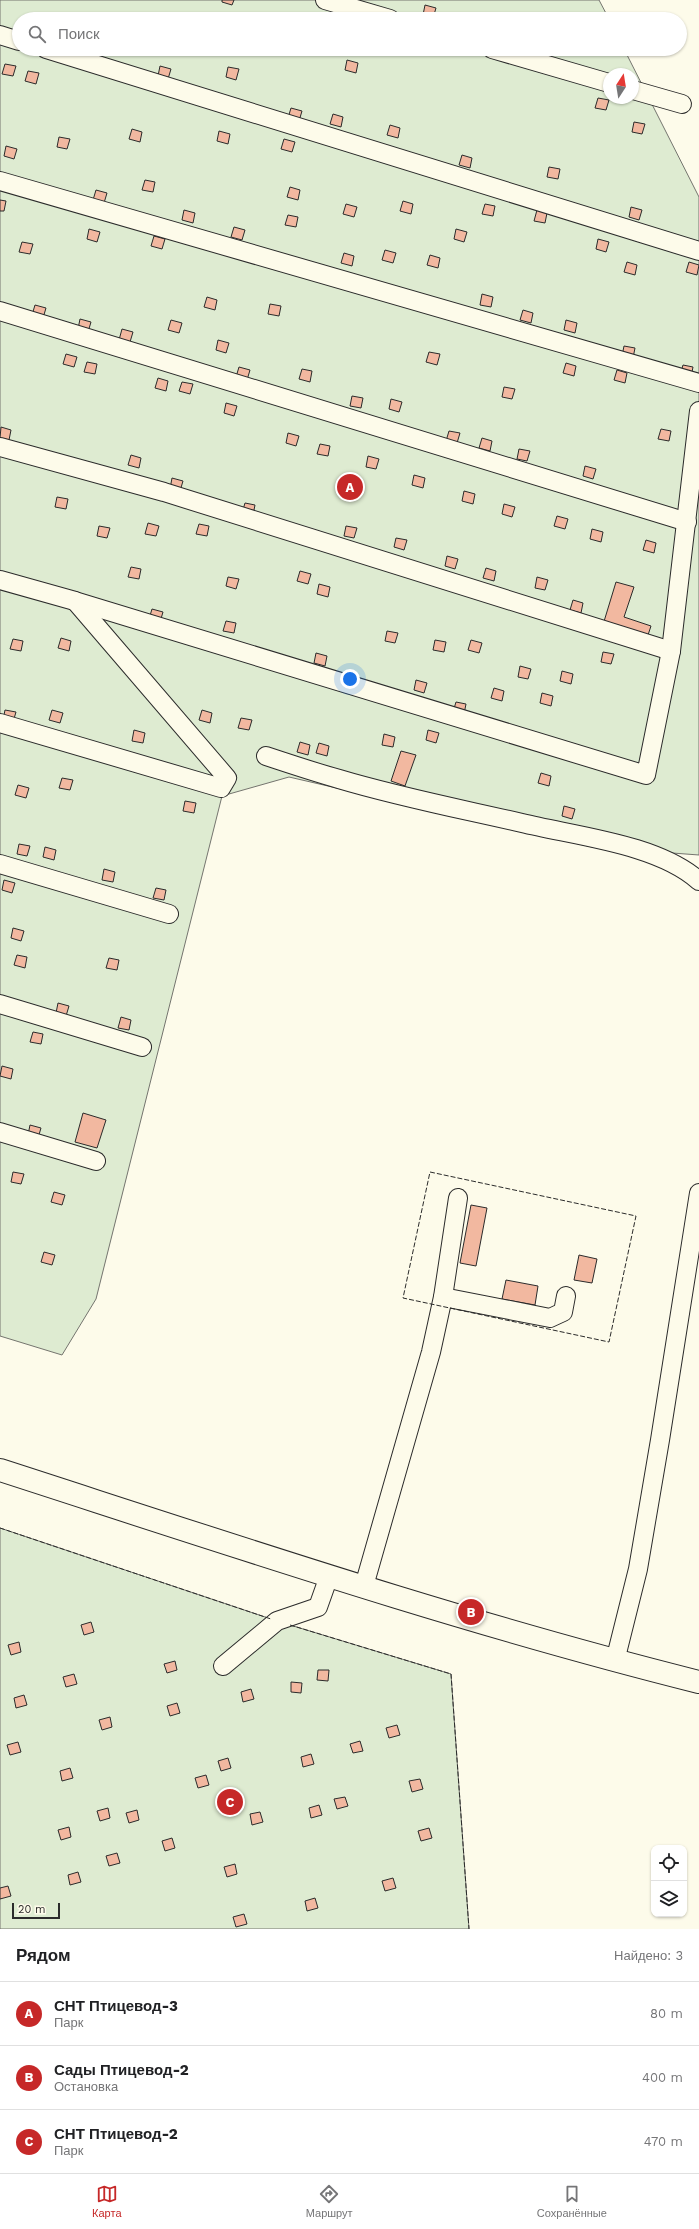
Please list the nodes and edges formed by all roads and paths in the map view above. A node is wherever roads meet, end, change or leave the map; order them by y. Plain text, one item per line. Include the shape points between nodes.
1 (325, 0) edge
2 (366, 12) edge
3 (0, 35) edge
4 (12, 39) edge
5 (69, 56) edge
6 (516, 56) edge
7 (603, 81) edge
8 (639, 92) edge
9 (682, 104) dead end
10 (0, 181) edge
11 (699, 251) edge
12 (0, 311) edge
13 (699, 383) edge
14 (699, 411) edge
15 (0, 447) edge
16 (687, 522) junction
17 (0, 580) edge
18 (75, 601) junction
19 (671, 651) junction
20 (0, 723) edge
21 (266, 756) dead end
22 (0, 864) edge
23 (699, 881) edge
24 (169, 914) dead end
25 (0, 1004) edge
26 (142, 1048) dead end
27 (0, 1132) edge
28 (96, 1161) dead end
29 (699, 1193) edge
30 (458, 1198) dead end
31 (566, 1296) dead end
32 (443, 1297) junction
33 (0, 1470) edge
34 (329, 1576) junction
35 (364, 1586) junction
36 (615, 1661) junction
37 (223, 1666) dead end
38 (699, 1682) edge

1 - 2 lane
3 - 4 lane
5 - 11 lane
6 - 7 lane
8 - 9 lane
10 - 13 lane
12 - 16 lane
14 - 16 lane
15 - 19 lane via 171,494
16 - 19 lane
17 - 18 lane
18 - 19 lane via 646,775
18 - 20 lane via 227,778 221,788
21 - 23 lane via 340,780 618,844 659,857 693,875
22 - 24 lane
25 - 26 lane
27 - 28 lane
29 - 36 lane via 638,1569
30 - 32 lane
31 - 32 lane via 562,1312 550,1318
32 - 35 lane via 431,1352
33 - 34 main road
34 - 35 main road
34 - 37 lane via 318,1608 277,1621
35 - 36 main road
36 - 38 main road

